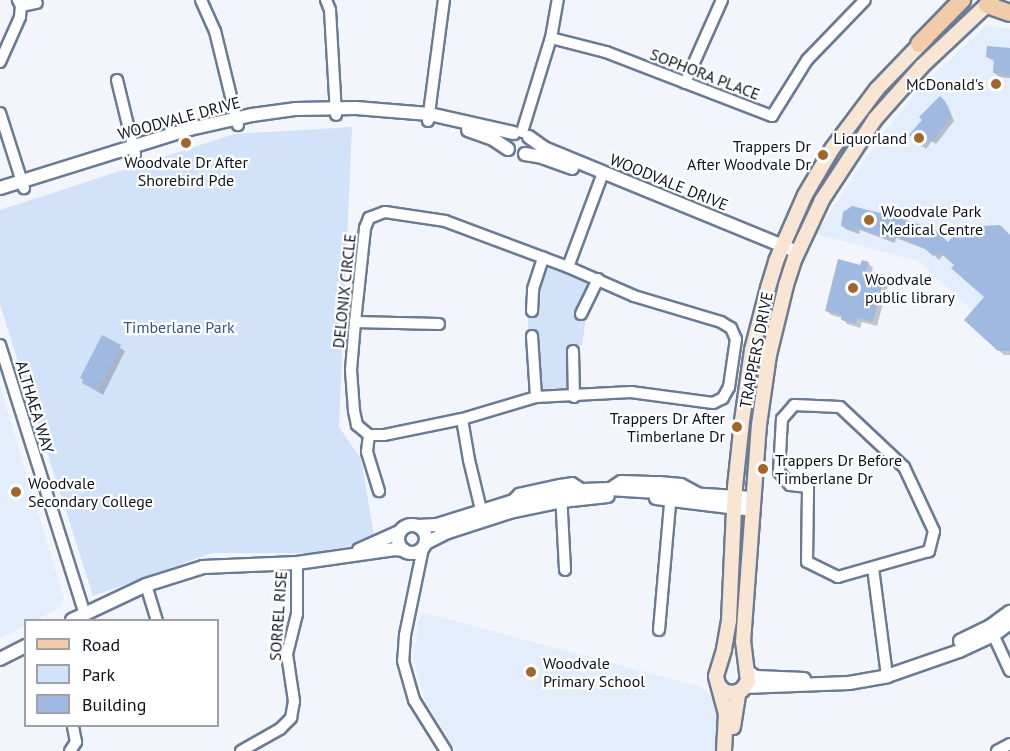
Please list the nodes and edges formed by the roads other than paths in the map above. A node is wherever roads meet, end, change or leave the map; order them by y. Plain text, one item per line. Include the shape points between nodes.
1 (201, 0) edge
2 (326, 0) edge
3 (444, 0) edge
4 (558, 0) edge
5 (722, 0) edge
6 (865, 0) edge
7 (962, 0) edge
8 (969, 0) edge
9 (20, 3) edge
10 (37, 3) dead end
11 (989, 3) edge
12 (1010, 13) edge
13 (551, 38) junction
14 (919, 44) junction
15 (0, 62) edge
16 (117, 80) dead end
17 (685, 82) junction
18 (336, 112) junction
19 (0, 113) edge
20 (429, 118) junction
21 (237, 121) junction
22 (522, 134) junction
23 (508, 149) junction
24 (134, 150) junction
25 (525, 154) junction
26 (601, 176) junction
27 (23, 185) junction
28 (0, 188) edge
29 (0, 195) edge
30 (782, 249) junction
31 (797, 255) junction
32 (543, 258) junction
33 (568, 267) junction
34 (598, 279) junction
35 (532, 311) dead end
36 (581, 314) dead end
37 (355, 322) junction
38 (439, 324) dead end
39 (532, 336) dead end
40 (0, 345) edge
41 (573, 351) dead end
42 (536, 397) junction
43 (574, 397) junction
44 (462, 419) junction
45 (369, 435) junction
46 (609, 489) junction
47 (583, 490) junction
48 (379, 491) dead end
49 (698, 493) junction
50 (671, 496) junction
51 (561, 497) junction
52 (735, 501) junction
53 (511, 502) junction
54 (753, 504) junction
55 (483, 517) junction
56 (418, 526) junction
57 (399, 532) junction
58 (424, 546) junction
59 (406, 551) junction
60 (332, 559) junction
61 (297, 563) junction
62 (873, 568) junction
63 (565, 570) dead end
64 (418, 574) junction
65 (146, 585) junction
66 (1010, 612) edge
67 (85, 614) junction
68 (76, 619) edge
69 (156, 619) edge
70 (1010, 623) edge
71 (659, 630) dead end
72 (991, 631) junction
73 (24, 646) edge
74 (0, 659) edge
75 (720, 666) junction
76 (747, 670) junction
77 (1010, 670) edge
78 (886, 672) junction
79 (719, 686) junction
80 (742, 689) junction
81 (73, 727) edge
82 (1010, 744) edge
83 (70, 751) edge
84 (241, 751) edge
85 (446, 751) edge
86 (724, 751) edge
87 (732, 751) edge
88 (997, 751) edge

1 - 21 street via 215,31
2 - 18 street via 330,10
3 - 20 street
4 - 13 street
5 - 17 street
6 - 17 street, SOPHORA PLACE via 807,60 772,116
7 - 14 main road
8 - 14 main road, TRAPPERS DRIVE
9 - 10 street
9 - 15 street via 20,17
11 - 12 main road
11 - 31 main road, TRAPPERS DRIVE via 922,66 870,126 822,200
13 - 17 street, SOPHORA PLACE via 606,52
13 - 22 street
14 - 30 main road, TRAPPERS DRIVE via 862,106 832,149 805,195
16 - 24 street
18 - 20 street, WOODVALE DRIVE
18 - 21 street, WOODVALE DRIVE
19 - 27 street
20 - 22 street, WOODVALE DRIVE
20 - 23 street, WOODVALE DRIVE via 493,139
21 - 24 street, WOODVALE DRIVE
22 - 23 street via 507,141
22 - 25 street via 530,148
22 - 26 street, WOODVALE DRIVE
23 - 25 street via 517,156
24 - 27 street, WOODVALE DRIVE
25 - 26 street, WOODVALE DRIVE
26 - 30 street, WOODVALE DRIVE
26 - 33 street
27 - 28 street, WOODVALE DRIVE
27 - 29 street, WOODVALE DRIVE
30 - 31 street, WOODVALE DRIVE
30 - 52 main road, TRAPPERS DRIVE via 752,350
31 - 54 main road, TRAPPERS DRIVE via 769,355
32 - 33 street, DELONIX CIRCLE
32 - 35 street via 533,289
32 - 37 street, DELONIX CIRCLE via 445,221 379,213 369,218 364,228
33 - 34 street, DELONIX CIRCLE
34 - 36 street
34 - 43 street, DELONIX CIRCLE via 634,296 730,328 736,339 729,387 723,398 713,403 632,392
37 - 38 street
37 - 45 street, DELONIX CIRCLE via 351,370 354,411 357,425
39 - 42 street
40 - 67 street, ALTHAEA WAY
41 - 43 street
42 - 43 street, DELONIX CIRCLE
42 - 44 street, DELONIX CIRCLE
44 - 45 street, DELONIX CIRCLE
44 - 55 street
45 - 48 street, DELONIX CIRCLE via 367,452
46 - 47 street
46 - 49 street via 621,481 630,481 681,484
46 - 50 street
47 - 51 street
47 - 53 street via 572,483 519,494
49 - 50 street
49 - 52 street
50 - 51 street
50 - 52 street
50 - 71 street
51 - 53 street
51 - 55 street
51 - 63 street
52 - 54 street
52 - 75 main road, TRAPPERS DRIVE via 729,620
53 - 55 street
54 - 76 main road, TRAPPERS DRIVE via 743,642
55 - 56 street
55 - 58 street via 434,537
56 - 57 street via 405,526
56 - 58 street via 424,531
57 - 59 street via 398,540
57 - 60 street
58 - 59 street
58 - 64 street
59 - 60 street via 395,549
59 - 64 street
60 - 61 street
61 - 65 street via 203,567
61 - 84 street, SORREL RISE via 297,614 287,654 294,701 291,718 280,729
62 - 62 street via 929,551 934,531 904,467 840,407 794,405 782,419 779,472 790,485 808,487 807,562 838,577
62 - 78 street
64 - 85 street via 403,661 414,700
65 - 67 street
65 - 69 street
66 - 72 street
67 - 68 street
70 - 72 street
72 - 77 street
72 - 78 street via 923,665
73 - 74 street
75 - 76 main road via 734,661
75 - 79 main road via 716,676
76 - 78 street via 756,677 806,679
76 - 80 main road via 748,678
78 - 80 street via 838,684
79 - 80 main road via 728,693
79 - 86 main road via 726,714
80 - 87 main road via 734,714
81 - 83 street via 76,742
82 - 88 street

